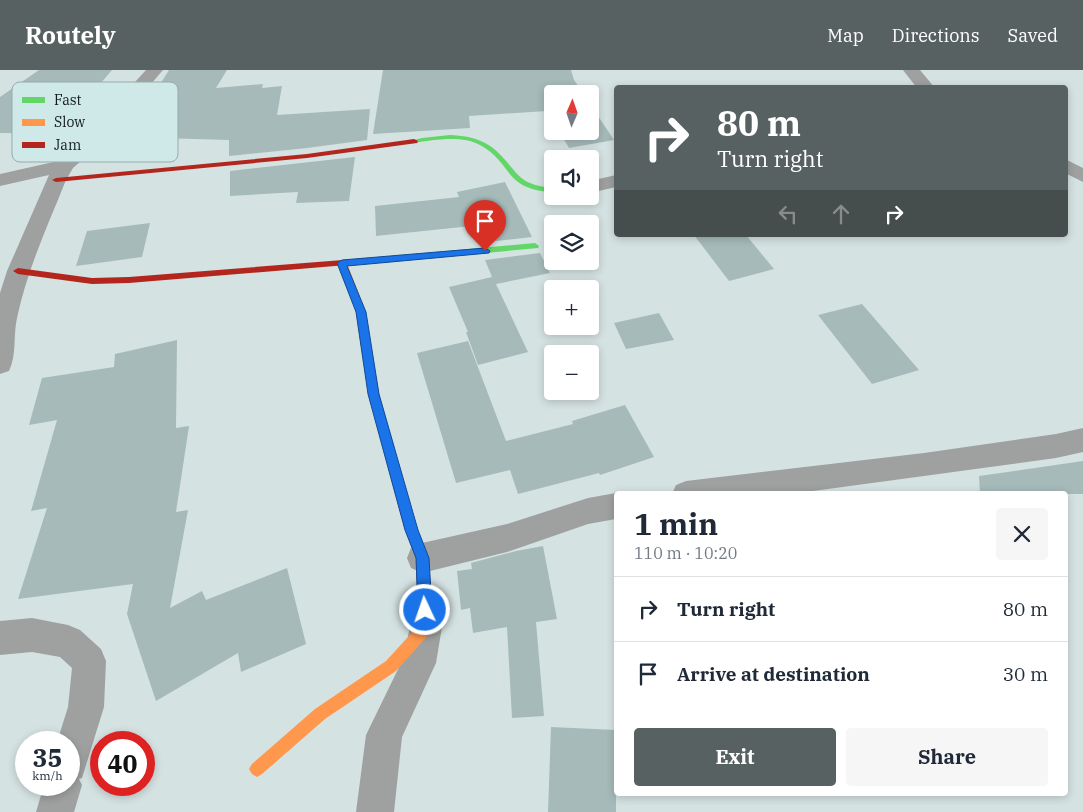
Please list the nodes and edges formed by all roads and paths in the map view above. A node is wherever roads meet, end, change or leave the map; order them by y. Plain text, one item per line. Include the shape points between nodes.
1 (155, 70) edge
2 (911, 70) edge
3 (144, 82) edge
4 (924, 85) edge
5 (70, 162) edge
6 (1068, 166) edge
7 (60, 172) junction
8 (1083, 176) edge
9 (0, 180) edge
10 (614, 181) edge
11 (599, 185) edge
12 (544, 190) edge
13 (535, 246) dead end
14 (342, 263) junction
15 (18, 271) junction
16 (0, 364) edge
17 (1083, 440) edge
18 (711, 491) edge
19 (614, 506) edge
20 (422, 558) junction
21 (426, 628) junction
22 (0, 638) edge
23 (79, 731) edge
24 (257, 769) dead end
25 (60, 796) edge
26 (55, 812) edge
27 (375, 812) edge

1 - 3 street
2 - 4 street
5 - 7 street
6 - 8 street
7 - 9 street
7 - 12 street via 307,156 427,139 458,138 482,142 515,178 534,189
7 - 15 street
10 - 11 street
13 - 14 street
14 - 15 street via 92,281
14 - 20 street via 361,312 374,394 411,530
15 - 16 street via 4,320
17 - 18 street via 934,464
19 - 20 street via 588,511 507,538
20 - 21 street
21 - 24 street via 391,666 320,714
21 - 27 street via 419,663 384,734
22 - 23 street via 32,635 68,642 89,661 86,707
25 - 26 street

